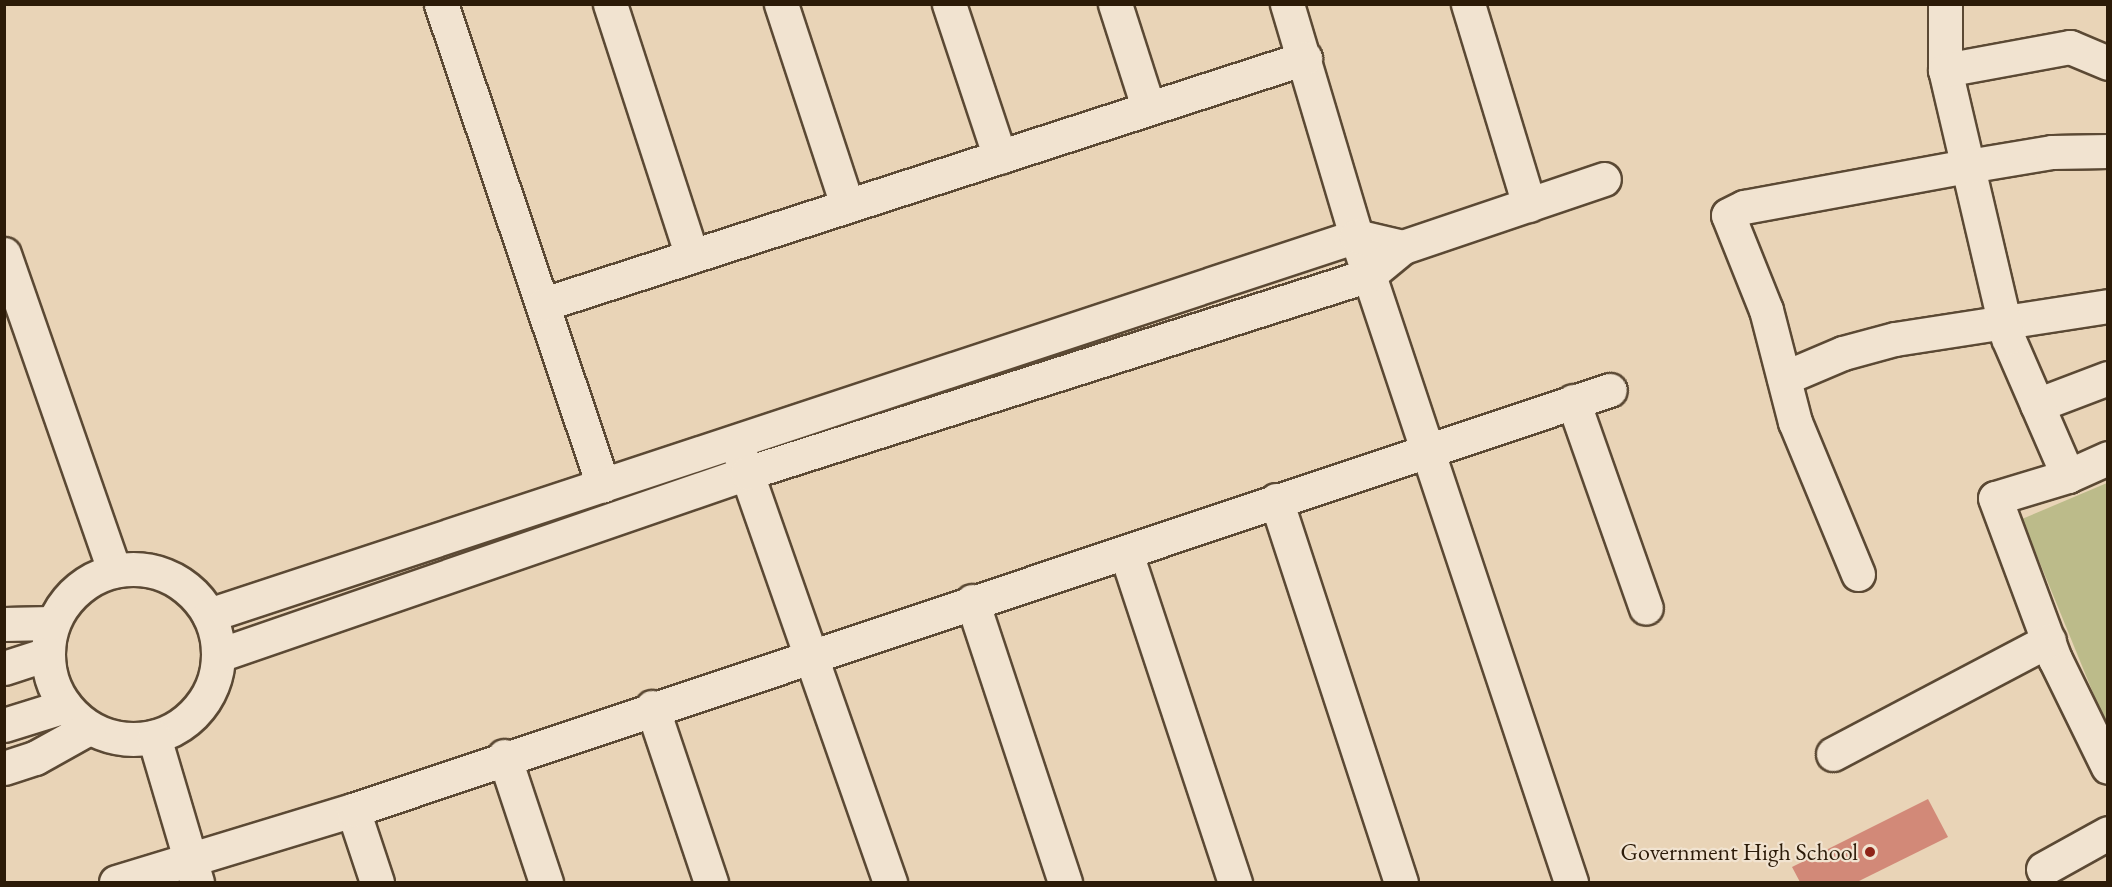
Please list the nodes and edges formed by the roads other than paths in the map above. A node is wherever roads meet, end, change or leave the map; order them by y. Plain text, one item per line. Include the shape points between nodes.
1 (441, 4) edge
2 (610, 4) edge
3 (781, 4) edge
4 (949, 4) edge
5 (1114, 4) edge
6 (1287, 4) edge
7 (1468, 4) edge
8 (1945, 4) edge
9 (1305, 58) junction
10 (2108, 63) edge
11 (1945, 69) junction
12 (1148, 107) junction
13 (2108, 151) edge
14 (1000, 158) junction
15 (1968, 166) junction
16 (1604, 178) dead end
17 (847, 205) junction
18 (1529, 205) junction
19 (1356, 236) junction
20 (1403, 247) junction
21 (4, 254) edge
22 (692, 256) junction
23 (1369, 275) junction
24 (543, 304) junction
25 (2108, 306) edge
26 (2004, 320) junction
27 (1784, 378) junction
28 (2108, 378) edge
29 (1610, 390) dead end
30 (1573, 401) junction
31 (2037, 405) junction
32 (735, 441) junction
33 (1428, 453) junction
34 (2108, 458) edge
35 (747, 473) junction
36 (2068, 476) junction
37 (603, 485) junction
38 (1276, 500) junction
39 (1126, 553) junction
40 (114, 570) junction
41 (1858, 574) dead end
42 (972, 601) junction
43 (1646, 608) dead end
44 (209, 615) junction
45 (52, 623) junction
46 (4, 624) edge
47 (2049, 640) junction
48 (47, 654) junction
49 (814, 654) junction
50 (219, 655) junction
51 (4, 668) edge
52 (65, 706) junction
53 (652, 707) junction
54 (4, 725) edge
55 (89, 728) junction
56 (154, 737) junction
57 (1833, 754) dead end
58 (504, 756) junction
59 (2108, 767) edge
60 (4, 768) edge
61 (353, 810) junction
62 (2108, 833) edge
63 (2043, 869) dead end
64 (193, 870) edge
65 (116, 882) edge
66 (376, 882) edge
67 (546, 882) edge
68 (711, 882) edge
69 (890, 882) edge
70 (1065, 882) edge
71 (1235, 882) edge
72 (1401, 882) edge
73 (1571, 882) edge

1 - 24 street
2 - 22 street
3 - 17 street
4 - 14 street
5 - 12 street
6 - 9 street
7 - 18 street
8 - 11 street
9 - 12 street
9 - 19 street
10 - 11 street via 2070,47
11 - 15 street
12 - 14 street
13 - 15 street via 2052,152
14 - 17 street
15 - 26 street
15 - 27 street via 1744,207 1728,214 1766,310
16 - 18 street
17 - 22 street
18 - 20 street
19 - 20 street
19 - 23 street
19 - 32 street
20 - 23 street
21 - 40 street
22 - 24 street
23 - 33 street
23 - 35 street
24 - 37 street
25 - 26 street
26 - 27 street via 1843,353
26 - 31 street
27 - 41 street via 1795,422
28 - 31 street
29 - 30 street
30 - 33 street
30 - 43 street
31 - 36 street
32 - 35 street
32 - 37 street
33 - 38 street
33 - 73 street
34 - 36 street
35 - 49 street
35 - 50 street
36 - 47 street via 1995,498
37 - 44 street
38 - 39 street
38 - 72 street
39 - 42 street
39 - 71 street
40 - 44 street via 142,568 169,576 192,592
40 - 45 street via 88,580 74,592
42 - 49 street
42 - 70 street
44 - 50 street
45 - 46 street
45 - 48 street
47 - 57 street
47 - 59 street
48 - 51 street
48 - 52 street via 55,690
49 - 53 street
49 - 69 street
50 - 56 street via 216,677 193,715
52 - 54 street
52 - 55 street
53 - 58 street
53 - 68 street
55 - 56 street via 110,736
55 - 60 street via 35,758
56 - 64 street
58 - 61 street
58 - 67 street
61 - 64 street
61 - 66 street
62 - 63 street
64 - 65 street

